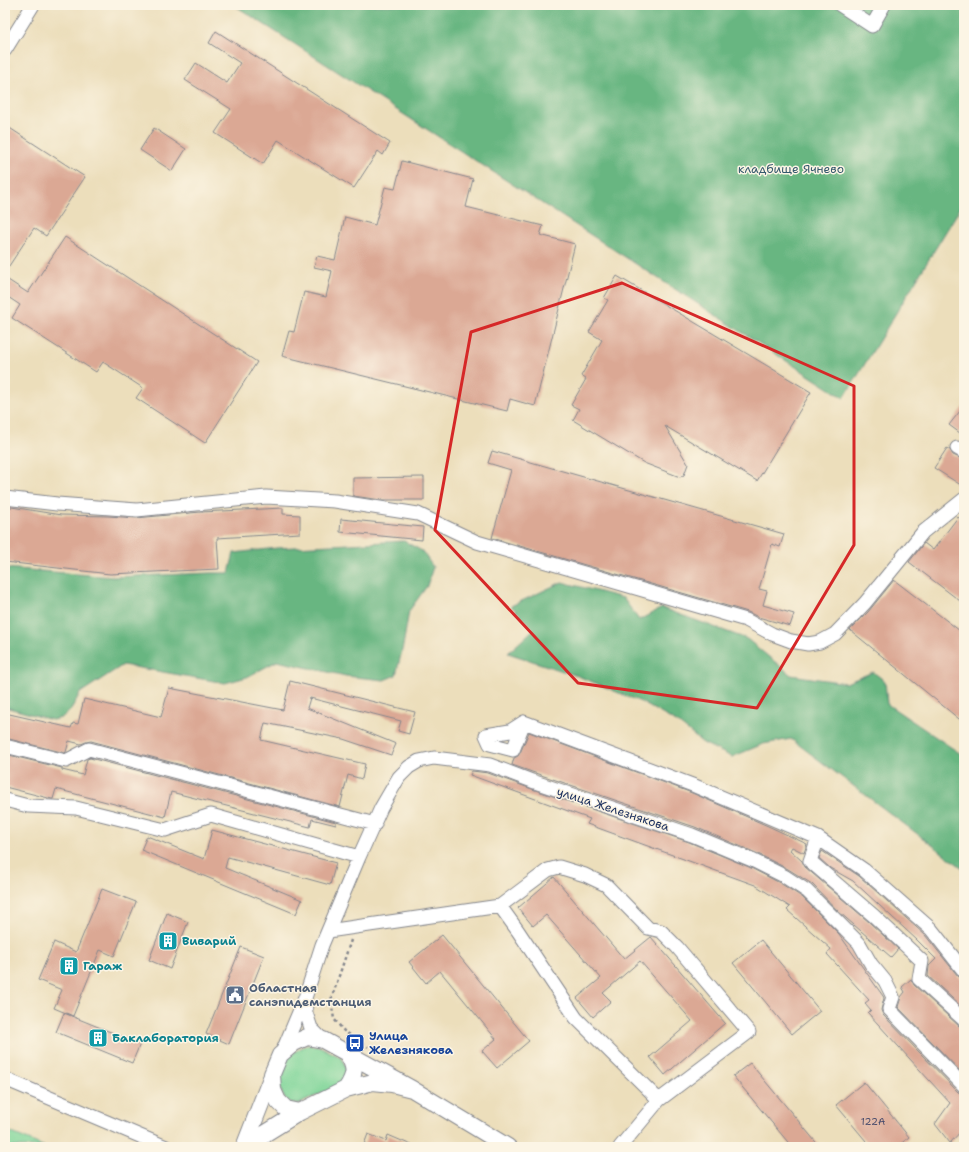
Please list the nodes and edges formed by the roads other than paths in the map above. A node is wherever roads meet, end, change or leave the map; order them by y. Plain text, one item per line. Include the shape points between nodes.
1 (33, 5) edge
2 (840, 5) edge
3 (884, 5) edge
4 (5, 50) edge
5 (5, 498) edge
6 (964, 500) edge
7 (524, 722) dead end
8 (5, 746) edge
9 (5, 800) edge
10 (375, 824) junction
11 (818, 838) junction
12 (359, 857) junction
13 (500, 906) junction
14 (328, 931) junction
15 (964, 971) edge
16 (305, 998) junction
17 (964, 1020) edge
18 (323, 1040) junction
19 (346, 1052) junction
20 (280, 1055) junction
21 (272, 1074) junction
22 (5, 1079) edge
23 (964, 1086) edge
24 (346, 1089) junction
25 (412, 1089) junction
26 (659, 1100) junction
27 (300, 1112) junction
28 (166, 1147) edge
29 (244, 1147) edge
30 (250, 1147) edge
31 (508, 1147) edge
32 (620, 1147) edge

1 - 4 street
2 - 3 street via 872,26
5 - 6 street via 137,510 266,497 335,501 418,514 477,542 746,620 772,634 808,644 820,642 835,634 865,603 923,532
7 - 11 street via 696,786
8 - 10 street via 66,761 89,749
9 - 12 street via 28,806 76,808 165,830 211,815
10 - 12 street, улица Железнякова
10 - 23 street, улица Железнякова via 399,777 419,761 434,758 490,765 532,782 692,835 752,860 807,891 859,943 893,997 889,1009
11 - 15 street via 864,870 931,929
11 - 17 street via 810,861 922,961 919,979
12 - 14 street, улица Железнякова
13 - 14 street
13 - 26 street via 576,1018
13 - 26 street via 548,870 559,867 606,885 648,928 661,931 677,947 748,1032
14 - 16 street, улица Железнякова
16 - 18 street, улица Железнякова via 311,1028
16 - 20 street, улица Железнякова
18 - 19 main road
18 - 20 main road via 307,1037 294,1042
19 - 24 main road via 352,1062 354,1073
19 - 25 main road
20 - 21 main road
21 - 27 main road via 273,1090 278,1101 286,1109
21 - 29 main road
22 - 28 street
24 - 25 main road via 373,1082
24 - 27 main road
25 - 31 main road
26 - 32 street
27 - 30 main road via 266,1132

